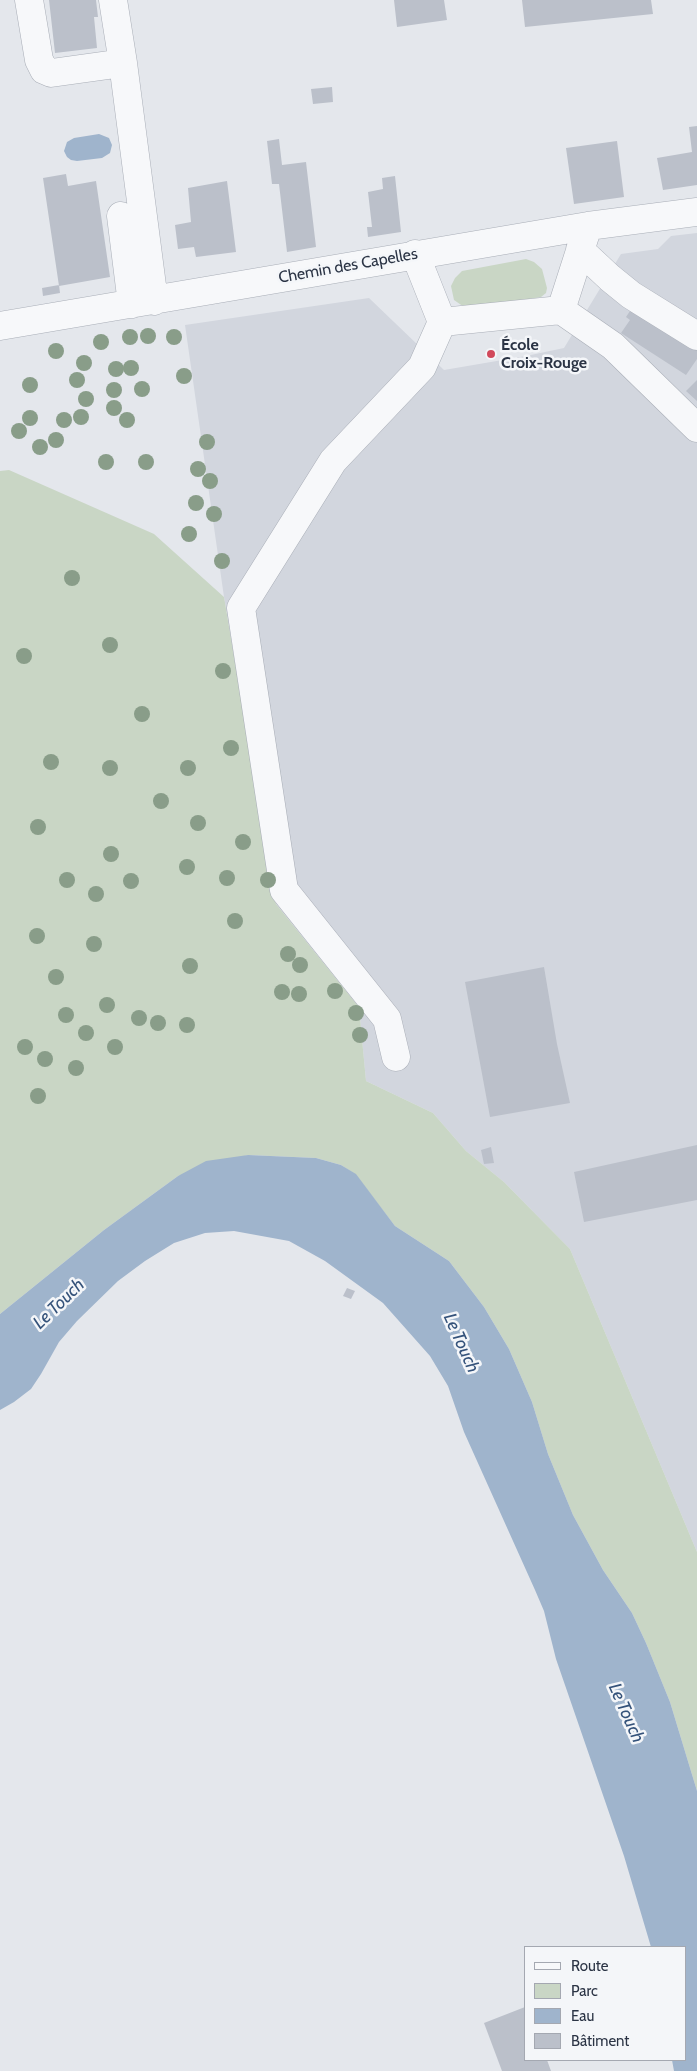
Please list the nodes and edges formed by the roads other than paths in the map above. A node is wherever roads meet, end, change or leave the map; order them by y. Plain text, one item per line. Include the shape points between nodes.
1 (29, 0) edge
2 (113, 0) edge
3 (123, 63) junction
4 (697, 212) edge
5 (120, 216) dead end
6 (584, 238) junction
7 (415, 254) junction
8 (143, 302) junction
9 (562, 310) junction
10 (442, 322) junction
11 (0, 326) edge
12 (697, 336) edge
13 (697, 428) edge
14 (396, 1057) dead end

1 - 3 street via 39,60 44,70 51,73
2 - 3 street
3 - 8 street
4 - 6 street, Chemin des Capelles
5 - 8 street
6 - 7 street, Chemin des Capelles
6 - 9 street
6 - 12 street via 610,278
7 - 8 street, Chemin des Capelles
7 - 10 street
8 - 11 street, Chemin des Capelles
9 - 10 street
9 - 13 street via 613,346
10 - 14 street via 422,367 333,460 241,608 284,890 387,1018

